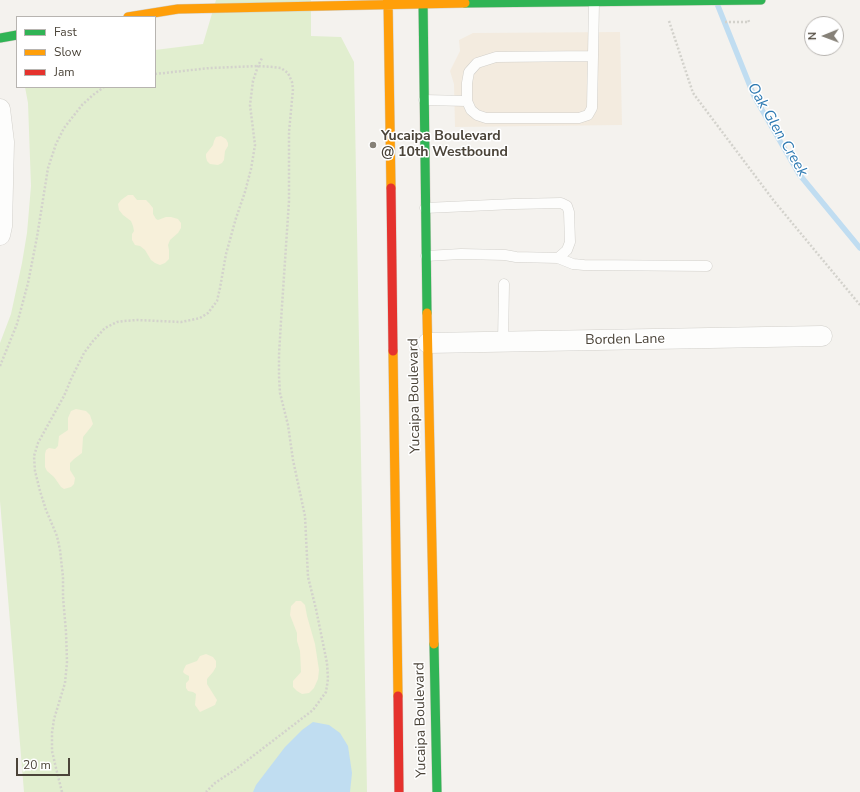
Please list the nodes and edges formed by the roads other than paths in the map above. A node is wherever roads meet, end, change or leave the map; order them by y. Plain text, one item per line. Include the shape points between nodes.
1 (762, 0) edge
2 (581, 1) edge
3 (676, 1) edge
4 (730, 1) edge
5 (388, 2) edge
6 (423, 2) edge
7 (594, 2) junction
8 (134, 16) edge
9 (16, 35) edge
10 (0, 38) edge
11 (593, 56) junction
12 (424, 100) junction
13 (467, 101) junction
14 (0, 109) edge
15 (425, 208) junction
16 (0, 235) edge
17 (426, 256) junction
18 (558, 258) junction
19 (707, 266) dead end
20 (504, 284) dead end
21 (822, 336) dead end
22 (503, 342) junction
23 (428, 343) junction
24 (399, 792) edge
25 (437, 792) edge

1 - 4 main road
2 - 6 main road
2 - 7 main road
3 - 4 main road
3 - 7 main road
5 - 6 main road
5 - 8 main road via 178,9
5 - 24 main road, Yucaipa Boulevard
6 - 12 main road, Yucaipa Boulevard
7 - 11 lane
9 - 10 main road
11 - 13 lane via 496,57 477,63 469,72
11 - 13 lane via 592,108 588,115 578,118 486,118 471,110
12 - 13 lane
12 - 15 main road, Yucaipa Boulevard
14 - 16 street via 4,142
15 - 17 main road, Yucaipa Boulevard
15 - 18 lane via 561,203 567,206 569,212 570,242 567,250
17 - 18 lane via 469,254
17 - 23 main road, Yucaipa Boulevard
18 - 19 lane via 584,265
20 - 22 lane
21 - 22 street, Borden Lane
22 - 23 street, Borden Lane
23 - 25 main road, Yucaipa Boulevard

